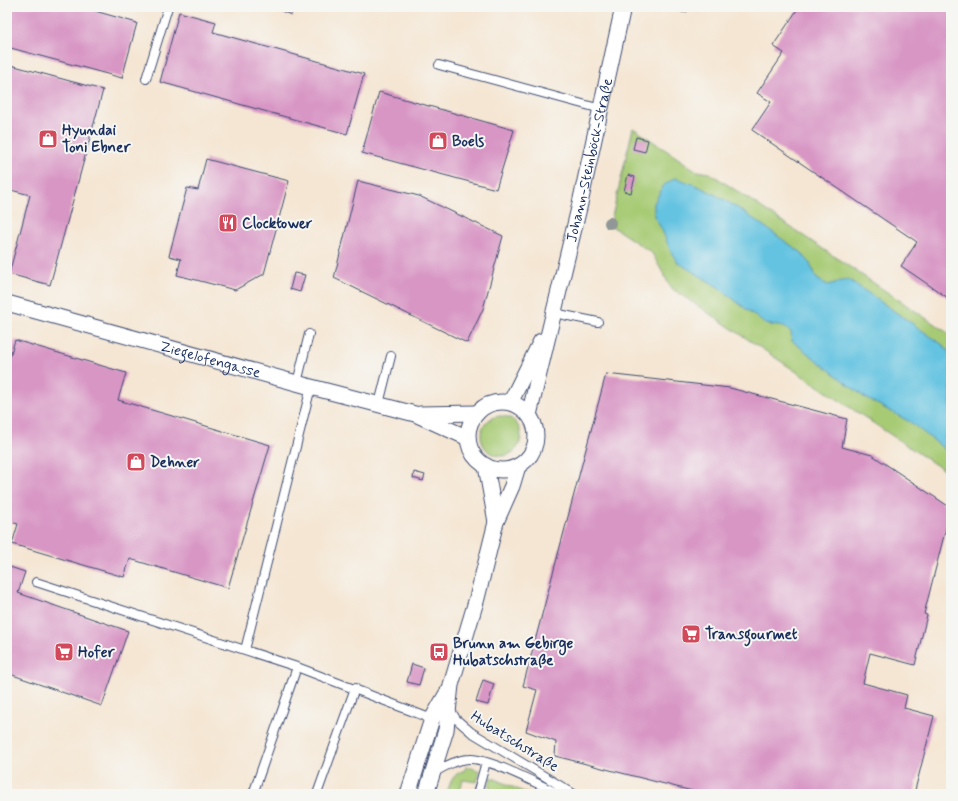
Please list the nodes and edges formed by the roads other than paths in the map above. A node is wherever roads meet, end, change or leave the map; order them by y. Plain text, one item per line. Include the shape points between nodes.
1 (168, 7) edge
2 (623, 7) edge
3 (439, 65) dead end
4 (146, 79) dead end
5 (601, 109) junction
6 (7, 303) edge
7 (554, 313) junction
8 (598, 322) dead end
9 (310, 334) dead end
10 (391, 356) dead end
11 (304, 385) junction
12 (510, 403) junction
13 (379, 404) junction
14 (477, 413) junction
15 (415, 414) junction
16 (529, 414) junction
17 (468, 438) junction
18 (486, 466) junction
19 (518, 466) junction
20 (496, 522) junction
21 (36, 582) dead end
22 (245, 650) junction
23 (297, 667) junction
24 (451, 685) junction
25 (355, 688) junction
26 (448, 705) junction
27 (432, 719) junction
28 (486, 762) junction
29 (432, 773) junction
30 (253, 794) edge
31 (317, 794) edge
32 (408, 794) edge
33 (426, 794) edge
34 (477, 794) edge
35 (559, 794) edge
36 (574, 794) edge

1 - 4 lane
2 - 5 street, Johann-Steinböck-Straße
3 - 5 lane
5 - 7 street, Johann-Steinböck-Straße
6 - 11 street, Ziegelofengasse
7 - 8 lane
7 - 12 street, Johann-Steinböck-Straße
7 - 16 street, Johann-Steinböck-Straße
9 - 11 lane
10 - 13 lane
11 - 13 street, Ziegelofengasse
11 - 22 lane
12 - 14 street via 498,402 486,406
12 - 16 street
13 - 15 street, Ziegelofengasse
14 - 15 street, Ziegelofengasse
14 - 17 street via 470,425
15 - 17 street, Ziegelofengasse
16 - 19 street via 536,437 534,448 528,458
17 - 18 street via 477,459
18 - 19 street via 497,469
18 - 20 street
19 - 20 street
20 - 24 street
21 - 22 lane
22 - 23 lane
23 - 25 lane
23 - 30 lane
24 - 26 street
24 - 27 street
25 - 27 lane
25 - 31 lane
26 - 29 street via 446,730
26 - 36 lane, Hubatschstraße via 456,719 471,732
27 - 32 street
28 - 29 lane, Hubatschstraße via 470,759 453,763
28 - 34 lane
28 - 35 lane, Hubatschstraße
29 - 33 street

